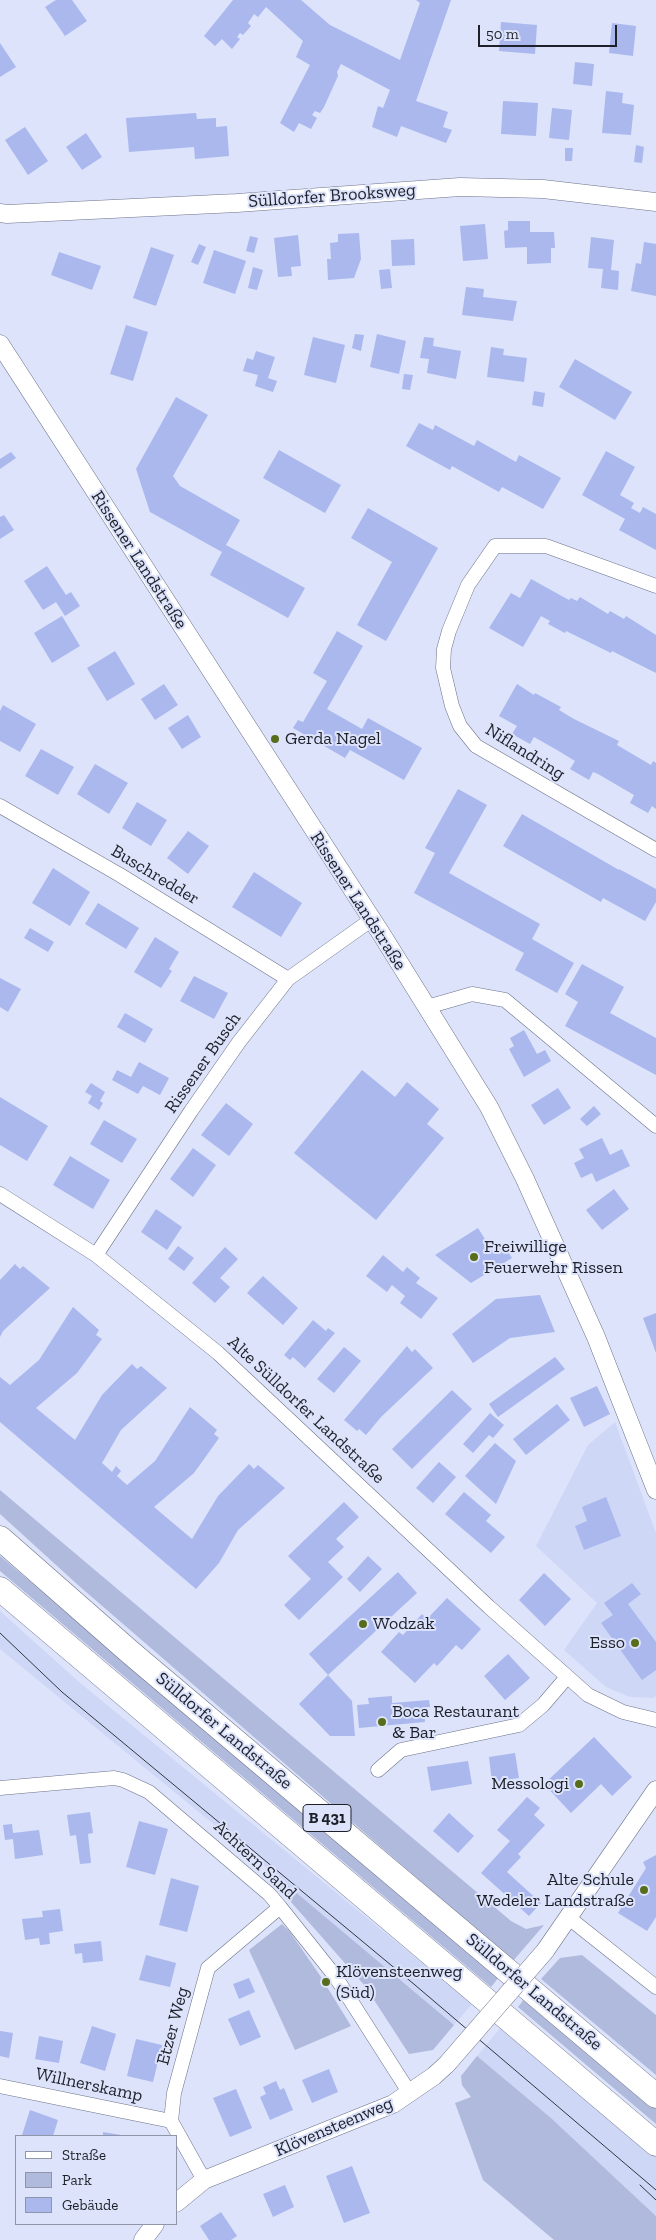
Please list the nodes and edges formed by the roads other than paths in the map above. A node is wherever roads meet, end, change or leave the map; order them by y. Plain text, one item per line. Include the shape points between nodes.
1 (656, 202) edge
2 (2, 215) edge
3 (0, 344) edge
4 (656, 586) edge
5 (0, 806) edge
6 (656, 850) edge
7 (371, 920) junction
8 (288, 979) junction
9 (427, 1007) junction
10 (656, 1126) edge
11 (0, 1194) edge
12 (96, 1255) junction
13 (656, 1490) edge
14 (0, 1538) edge
15 (0, 1589) edge
16 (566, 1677) junction
17 (656, 1720) edge
18 (378, 1770) dead end
19 (0, 1788) edge
20 (656, 1790) edge
21 (280, 1907) junction
22 (569, 1918) junction
23 (656, 1987) edge
24 (0, 2086) edge
25 (409, 2092) junction
26 (656, 2096) edge
27 (172, 2121) junction
28 (656, 2144) edge
29 (204, 2180) junction
30 (178, 2201) edge
31 (153, 2225) edge
32 (143, 2240) edge

1 - 2 street, Sülldorfer Brooksweg via 543,189 460,187
3 - 7 street, Rissener Landstraße
4 - 6 street, Niflandring via 546,546 495,546 468,585 449,631 443,668 460,726 476,746
5 - 8 street, Buschredder via 120,874
7 - 8 street, Rissener Busch
7 - 9 street, Rissener Landstraße
8 - 12 street, Rissener Busch via 191,1111
9 - 10 street via 472,994 506,1000
9 - 13 street, Rissener Landstraße via 489,1107 525,1179 596,1337
11 - 12 street, Alte Sülldorfer Landstraße
12 - 16 street, Alte Sülldorfer Landstraße via 218,1353
14 - 26 highway, Sülldorfer Landstraße / B 431 via 131,1653
15 - 28 highway, Sülldorfer Landstraße / B 431
16 - 17 street, Alte Sülldorfer Landstraße via 598,1702
16 - 18 street via 543,1705 519,1725 402,1750
19 - 21 street, Achtern Sand via 114,1778 123,1780 149,1792
20 - 22 street, Klövensteenweg
21 - 25 street, Achtern Sand via 335,1976
21 - 27 street, Etzer Weg via 208,1968 174,2093
22 - 23 street
22 - 25 street, Klövensteenweg, bridge via 447,2064
24 - 27 street, Willnerskamp
25 - 29 street, Klövensteenweg via 393,2104 361,2118
27 - 29 street
29 - 30 street, Klövensteenweg
31 - 32 street

